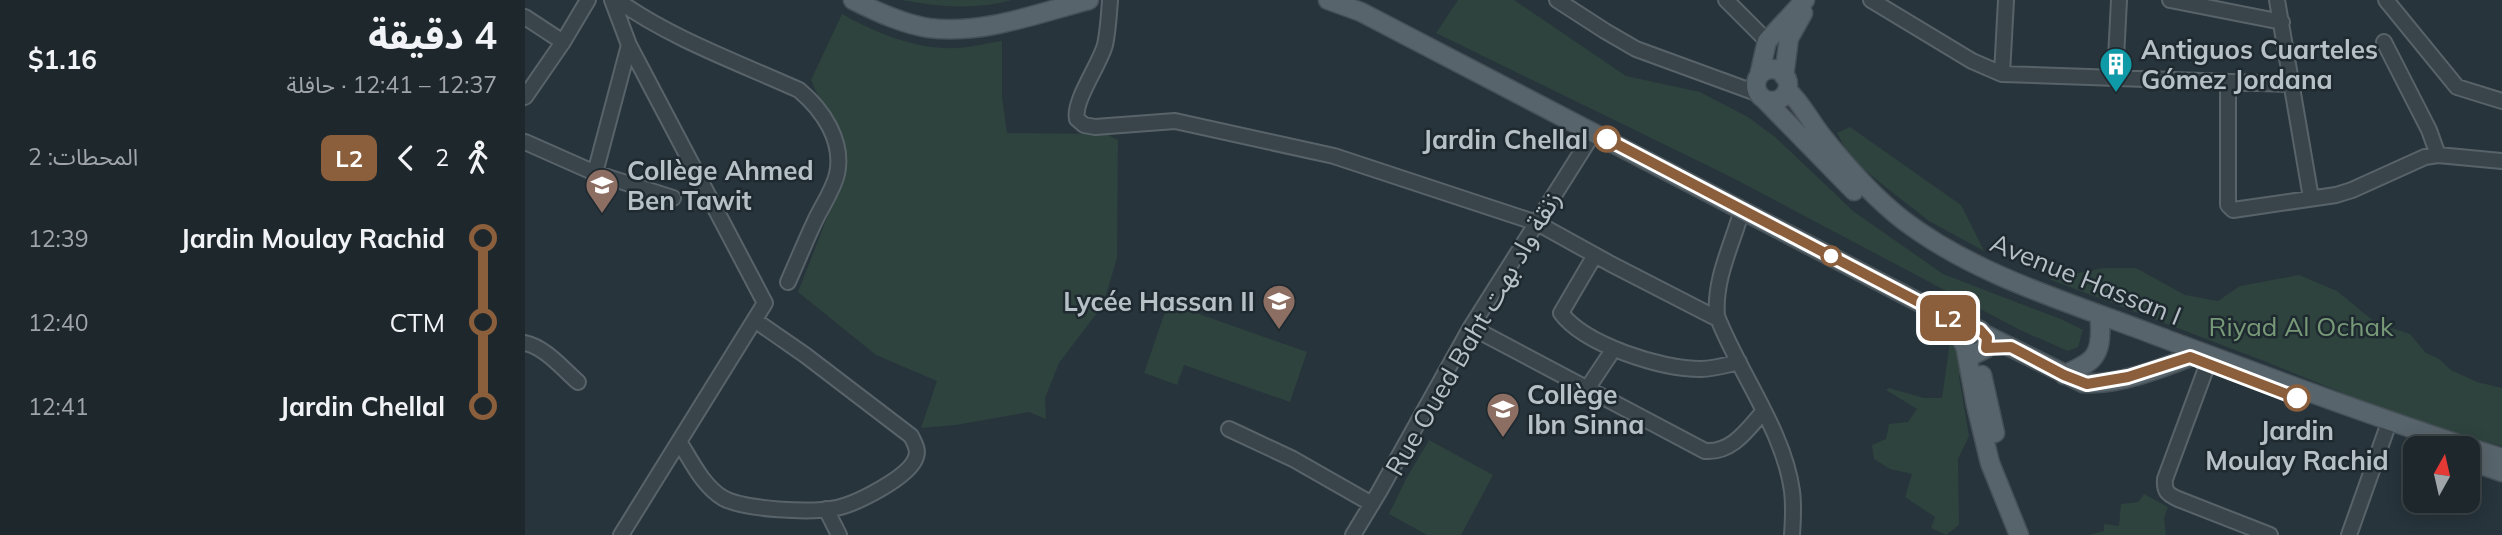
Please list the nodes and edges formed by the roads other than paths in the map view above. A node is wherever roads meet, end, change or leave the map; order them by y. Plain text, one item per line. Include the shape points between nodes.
1 (588, 0) edge
2 (614, 0) edge
3 (853, 0) edge
4 (1089, 0) edge
5 (1110, 0) edge
6 (1328, 0) edge
7 (1726, 0) edge
8 (1805, 0) edge
9 (1812, 0) edge
10 (1871, 0) edge
11 (2006, 0) edge
12 (2119, 0) edge
13 (2170, 0) edge
14 (2277, 0) edge
15 (2386, 0) edge
16 (1561, 1) edge
17 (525, 17) edge
18 (2283, 22) junction
19 (1767, 41) junction
20 (563, 42) junction
21 (2384, 42) dead end
22 (629, 45) junction
23 (2001, 74) junction
24 (2115, 78) junction
25 (1784, 79) junction
26 (2228, 82) junction
27 (2291, 84) junction
28 (528, 87) edge
29 (1760, 89) junction
30 (2502, 101) edge
31 (1594, 132) junction
32 (525, 142) edge
33 (2438, 155) junction
34 (2502, 161) edge
35 (595, 173) junction
36 (673, 198) dead end
37 (2311, 198) junction
38 (1742, 210) junction
39 (1537, 223) junction
40 (1595, 255) junction
41 (788, 282) dead end
42 (1719, 319) junction
43 (756, 321) junction
44 (2100, 323) junction
45 (1471, 327) junction
46 (525, 343) edge
47 (1976, 343) junction
48 (1613, 350) junction
49 (2190, 357) junction
50 (1739, 362) junction
51 (2208, 363) junction
52 (2064, 375) junction
53 (578, 382) dead end
54 (1587, 389) junction
55 (1763, 412) junction
56 (1229, 429) dead end
57 (2386, 431) junction
58 (2403, 437) edge
59 (680, 443) junction
60 (2502, 458) edge
61 (2480, 464) edge
62 (2502, 472) edge
63 (1372, 504) junction
64 (826, 509) junction
65 (621, 535) edge
66 (839, 535) edge
67 (1353, 535) edge
68 (1792, 535) edge
69 (2019, 535) edge
70 (2030, 535) edge
71 (2270, 535) edge
72 (2349, 535) edge

1 - 20 street
2 - 22 street
2 - 41 street via 681,38 799,90 832,131 837,175
3 - 4 main road via 904,22 960,29 998,25
5 - 39 street via 1100,62 1076,108 1077,119 1084,125 1153,121 1195,125 1334,156
6 - 31 main road via 1361,12
7 - 19 street
8 - 19 main road
9 - 25 main road via 1789,38
10 - 23 street
11 - 23 street
12 - 24 street
13 - 18 street
14 - 18 street
15 - 30 street via 2457,87
16 - 29 street via 1636,49
17 - 20 street
18 - 27 street
19 - 25 main road, Avenue Hassan I
19 - 29 main road
20 - 28 street
21 - 33 street
22 - 35 street
22 - 43 street via 765,303
23 - 24 street
24 - 26 street
25 - 29 main road via 1771,69
25 - 29 main road via 1780,99 1769,100
25 - 60 main road, Avenue Hassan I via 1854,175 1903,220 1942,247 2048,295 2392,423
26 - 27 street
26 - 37 street via 2228,205 2238,210
27 - 37 street
29 - 44 main road, Avenue Hassan I via 1862,199 1929,249 1987,278
31 - 38 main road
31 - 39 street, Rue Oued Baht زنقة واد بهت
32 - 35 street
33 - 34 street
33 - 37 street via 2352,190
35 - 36 street
38 - 42 street via 1719,282
38 - 47 main road via 1953,320
39 - 40 street
39 - 45 street, Rue Oued Baht زنقة واد بهت
40 - 42 street
40 - 48 street via 1561,313 1570,324
42 - 50 street
43 - 59 street
43 - 64 street via 911,436 917,451 904,472 850,505
44 - 49 main road, Avenue Hassan I
44 - 52 main road via 2097,354
45 - 54 street
45 - 63 street, Rue Oued Baht زنقة واد بهت
46 - 53 street
47 - 52 main road via 2011,347
47 - 69 main road via 1976,405 1990,463
47 - 70 main road via 2002,463
48 - 50 street via 1702,369
48 - 54 street
49 - 51 main road, Avenue Hassan I
49 - 52 main road via 2095,384
50 - 55 street
51 - 57 main road, Avenue Hassan I
51 - 71 street via 2165,479 2166,491
54 - 55 street via 1705,451 1731,446
55 - 68 street via 1788,471 1793,493
56 - 63 street
57 - 58 main road, Avenue Hassan I
57 - 72 street
59 - 64 street via 704,481 725,499 769,508
59 - 65 street
61 - 62 main road
63 - 67 street, Rue Oued Baht زنقة واد بهت
64 - 66 street

